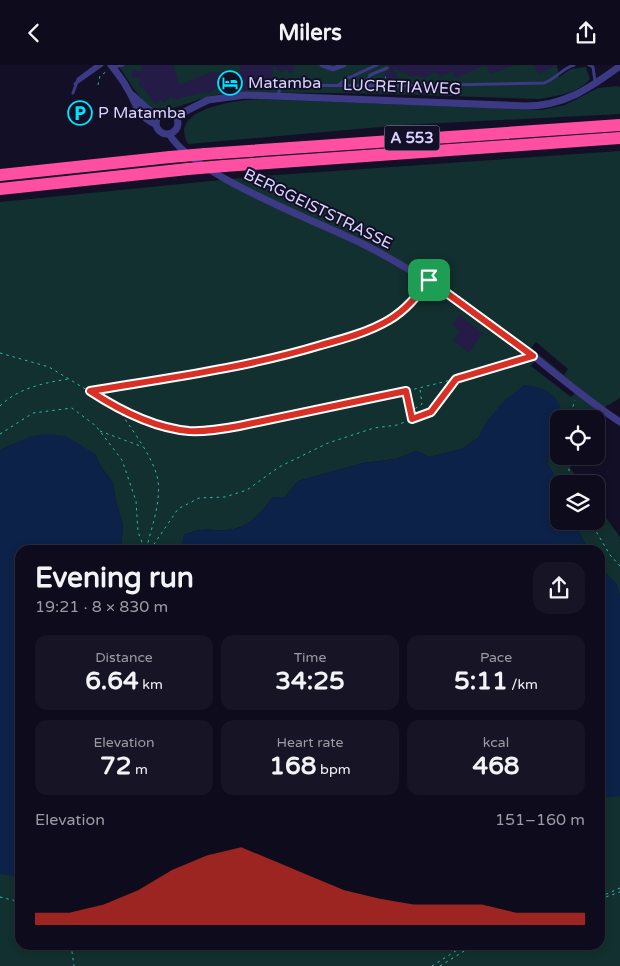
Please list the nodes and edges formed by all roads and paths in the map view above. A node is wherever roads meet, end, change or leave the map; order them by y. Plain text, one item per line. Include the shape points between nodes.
1 (96, 65) edge
2 (102, 65) edge
3 (123, 65) edge
4 (322, 65) edge
5 (344, 65) edge
6 (377, 65) edge
7 (574, 65) edge
8 (592, 65) edge
9 (112, 66) edge
10 (563, 66) edge
11 (620, 66) edge
12 (387, 68) dead end
13 (386, 77) dead end
14 (321, 78) dead end
15 (369, 78) junction
16 (393, 81) dead end
17 (75, 84) junction
18 (373, 84) junction
19 (596, 84) junction
20 (98, 85) dead end
21 (321, 85) junction
22 (339, 85) junction
23 (359, 86) junction
24 (395, 86) junction
25 (73, 93) dead end
26 (278, 97) junction
27 (176, 116) junction
28 (156, 120) junction
29 (620, 125) edge
30 (169, 134) junction
31 (620, 139) edge
32 (0, 175) edge
33 (0, 189) edge
34 (429, 280) junction
35 (0, 353) edge
36 (533, 356) junction
37 (68, 379) junction
38 (456, 379) junction
39 (420, 388) junction
40 (90, 391) junction
41 (406, 391) junction
42 (577, 392) junction
43 (0, 406) edge
44 (117, 409) junction
45 (572, 410) edge
46 (410, 412) junction
47 (412, 419) junction
48 (620, 422) edge
49 (99, 430) junction
50 (0, 434) edge
51 (144, 448) junction
52 (595, 530) edge
53 (143, 545) edge
54 (146, 545) edge
55 (153, 545) edge
56 (604, 545) edge
57 (605, 546) edge
58 (620, 567) edge
59 (620, 888) edge
60 (620, 891) edge
61 (605, 896) edge
62 (605, 896) edge
63 (0, 897) edge
64 (15, 901) edge
65 (72, 950) edge
66 (457, 950) edge
67 (466, 950) edge
68 (438, 962) junction
69 (74, 966) edge
70 (432, 966) edge
71 (440, 966) edge

1 - 17 lane
2 - 17 lane
3 - 9 lane
4 - 5 street via 333,69
6 - 22 lane via 344,79
7 - 10 lane
8 - 19 lane
9 - 20 path via 101,75
9 - 28 street, BERGGEISTSTRASSE via 130,93
10 - 24 lane via 551,81 544,83
11 - 19 street, LUCRETIAWEG
12 - 15 lane via 374,72
13 - 18 path
14 - 21 lane
15 - 18 lane
15 - 23 lane
16 - 24 lane
17 - 25 lane
18 - 23 lane
18 - 24 lane
19 - 26 street, LUCRETIAWEG via 567,100 537,106
21 - 22 lane
21 - 26 lane via 283,85
22 - 23 lane
26 - 27 street, LUCRETIAWEG via 246,95 208,100
27 - 28 street via 164,112
27 - 30 street via 178,125
28 - 30 street, BERGGEISTSTRASSE via 161,133
29 - 32 highway, A 553, bridge via 205,154
30 - 34 street, BERGGEISTSTRASSE via 176,145 223,178 365,245
31 - 33 highway, A 553, bridge via 224,166
34 - 36 street, BERGGEISTSTRASSE
34 - 40 path via 412,303 388,321 344,338 272,360
35 - 37 path via 49,367
36 - 38 path
36 - 42 street, BERGGEISTSTRASSE
37 - 40 path
37 - 43 path via 40,384 20,392
38 - 39 path
38 - 47 path via 431,412
39 - 41 path
39 - 46 path via 422,403
40 - 44 path
41 - 44 path via 214,430 189,431
41 - 46 path
42 - 45 path
42 - 48 street, BERGGEISTSTRASSE
44 - 51 path
46 - 47 path
47 - 55 path via 328,443 279,467 246,490 225,497 199,498 178,509
49 - 50 path via 72,409 33,413
49 - 51 path
49 - 53 path via 122,460 136,501 138,532
51 - 54 path via 158,480 155,514
52 - 56 path
57 - 58 path
59 - 61 path
60 - 62 path
63 - 64 path
65 - 69 path
66 - 68 path
67 - 71 path
68 - 70 path
68 - 71 path

